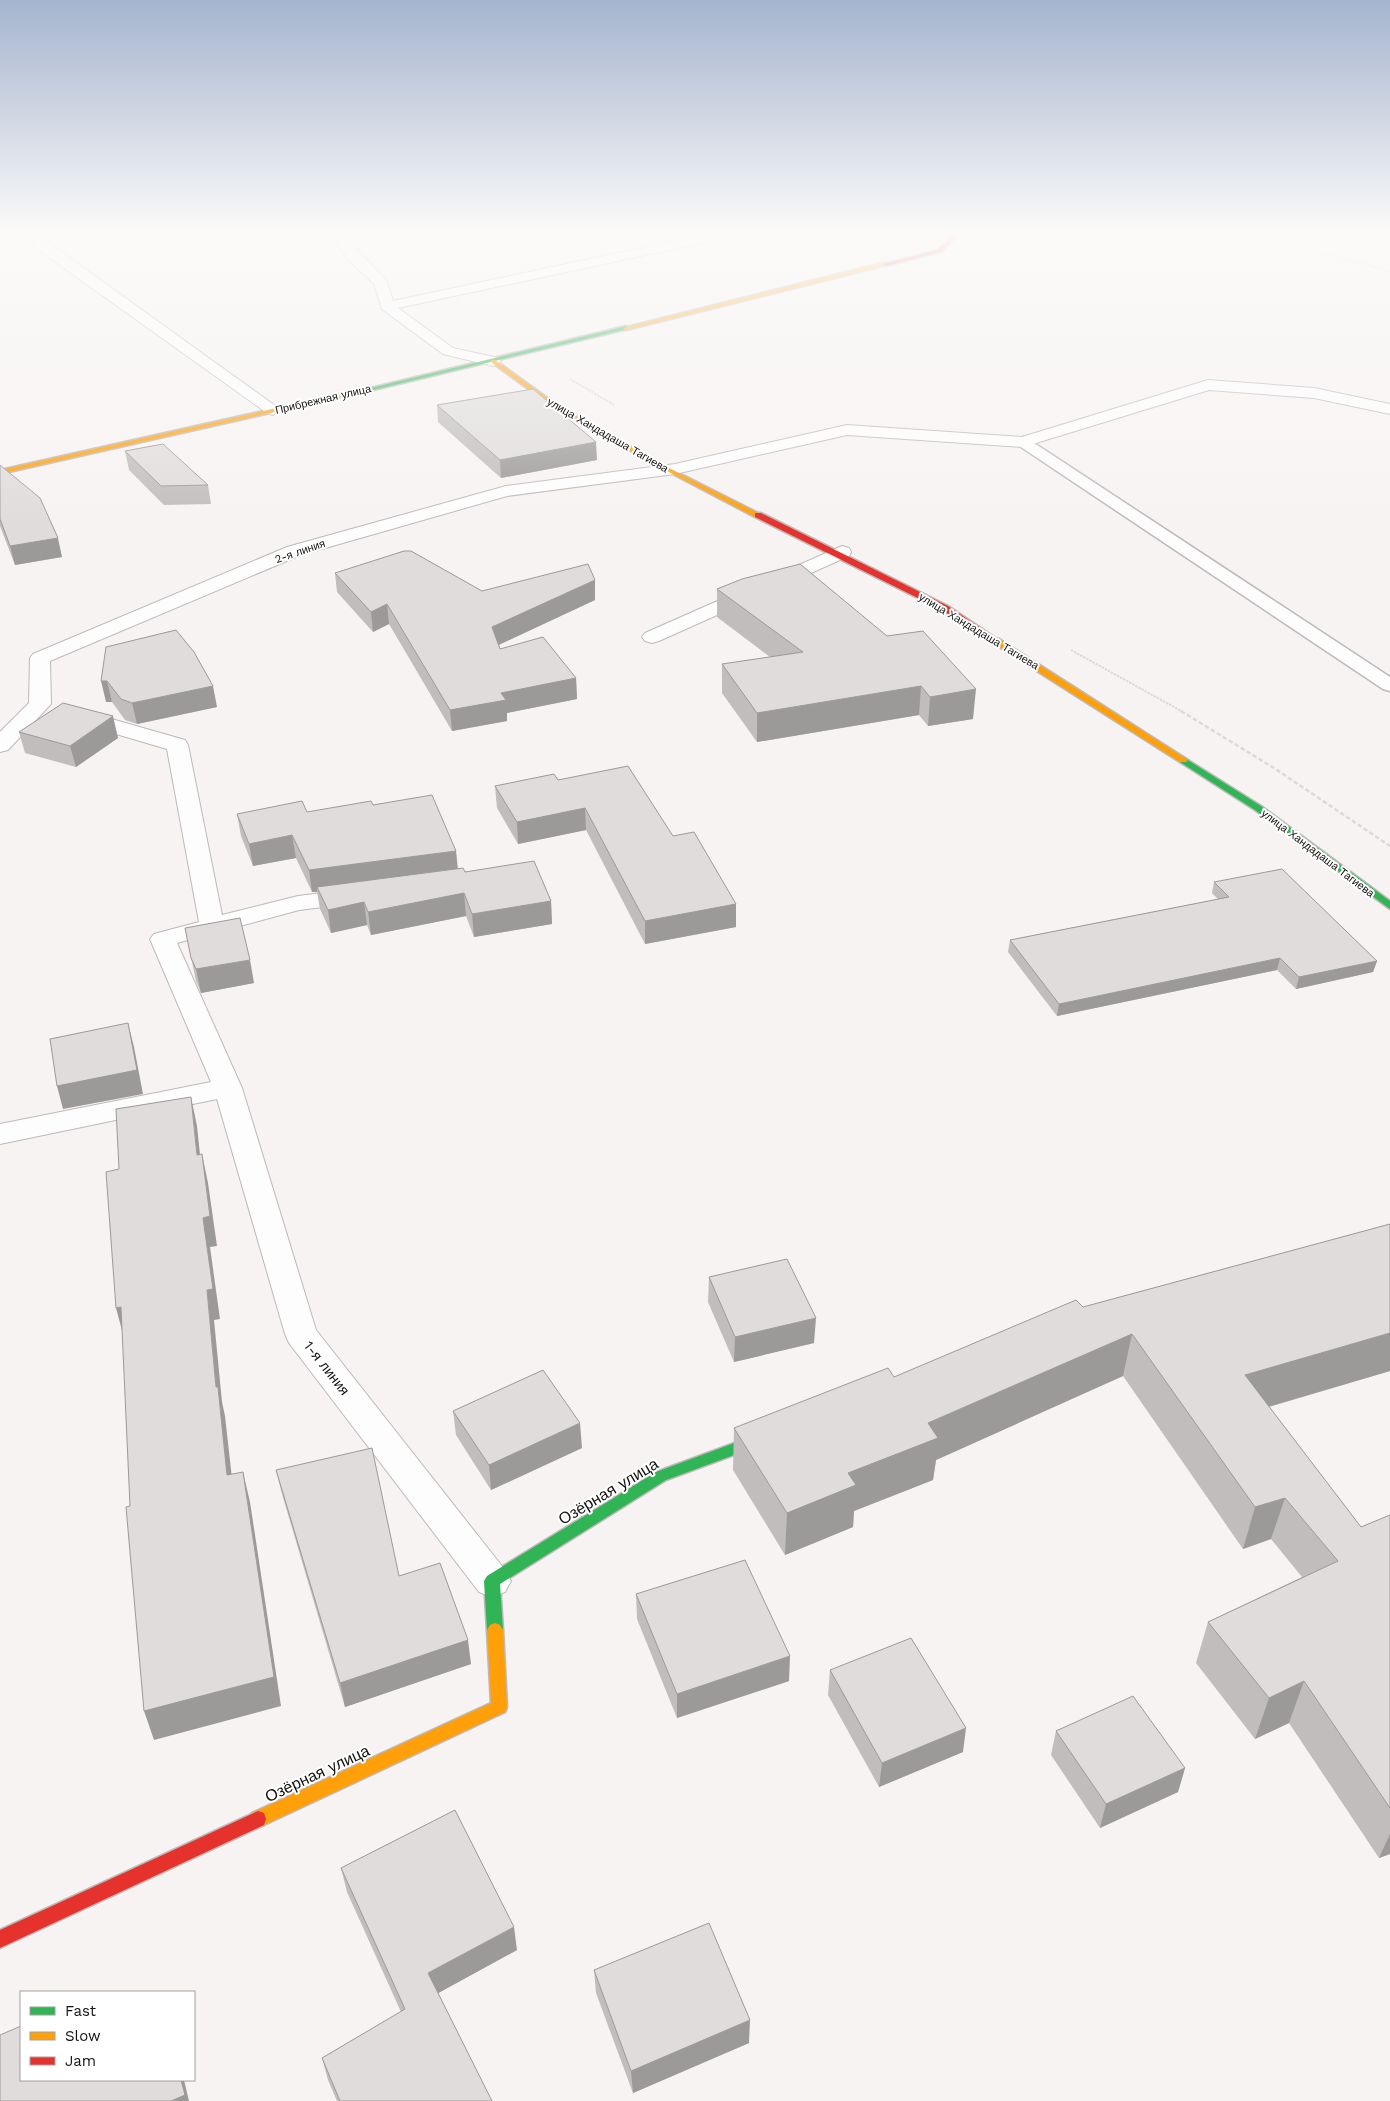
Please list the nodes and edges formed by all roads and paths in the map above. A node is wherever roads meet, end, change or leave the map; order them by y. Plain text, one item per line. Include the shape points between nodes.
1 (163, 331) edge
2 (421, 331) edge
3 (614, 331) edge
4 (493, 361) junction
5 (1390, 409) edge
6 (273, 410) junction
7 (1024, 442) junction
8 (672, 469) junction
9 (0, 472) edge
10 (840, 553) junction
11 (652, 637) dead end
12 (1390, 685) edge
13 (40, 704) junction
14 (0, 745) edge
15 (376, 894) edge
16 (1390, 900) edge
17 (1390, 906) edge
18 (212, 926) junction
19 (228, 1088) junction
20 (0, 1134) edge
21 (774, 1435) edge
22 (492, 1581) junction
23 (0, 1939) edge

1 - 6 street
2 - 4 street via 448,351
3 - 4 street, Прибрежная улица
4 - 6 street, Прибрежная улица
4 - 8 street, улица Хандадаша Тагиева via 566,410
5 - 7 street via 1314,393 1208,385
6 - 9 street, Прибрежная улица
7 - 8 street via 847,430
7 - 12 lane
8 - 10 street, улица Хандадаша Тагиева
8 - 13 street, 2-я линия via 506,491 294,550 40,658
10 - 11 street
10 - 16 street, улица Хандадаша Тагиева via 957,611 1268,810
10 - 17 street, улица Хандадаша Тагиева via 945,608 1040,668 1258,808
13 - 14 street
13 - 18 street via 176,745
15 - 18 street via 298,903
18 - 19 street, 1-я линия via 163,938
19 - 20 street
19 - 22 street, 1-я линия via 302,1334
21 - 22 street, Озёрная улица via 662,1476
22 - 23 street, Озёрная улица via 499,1707

